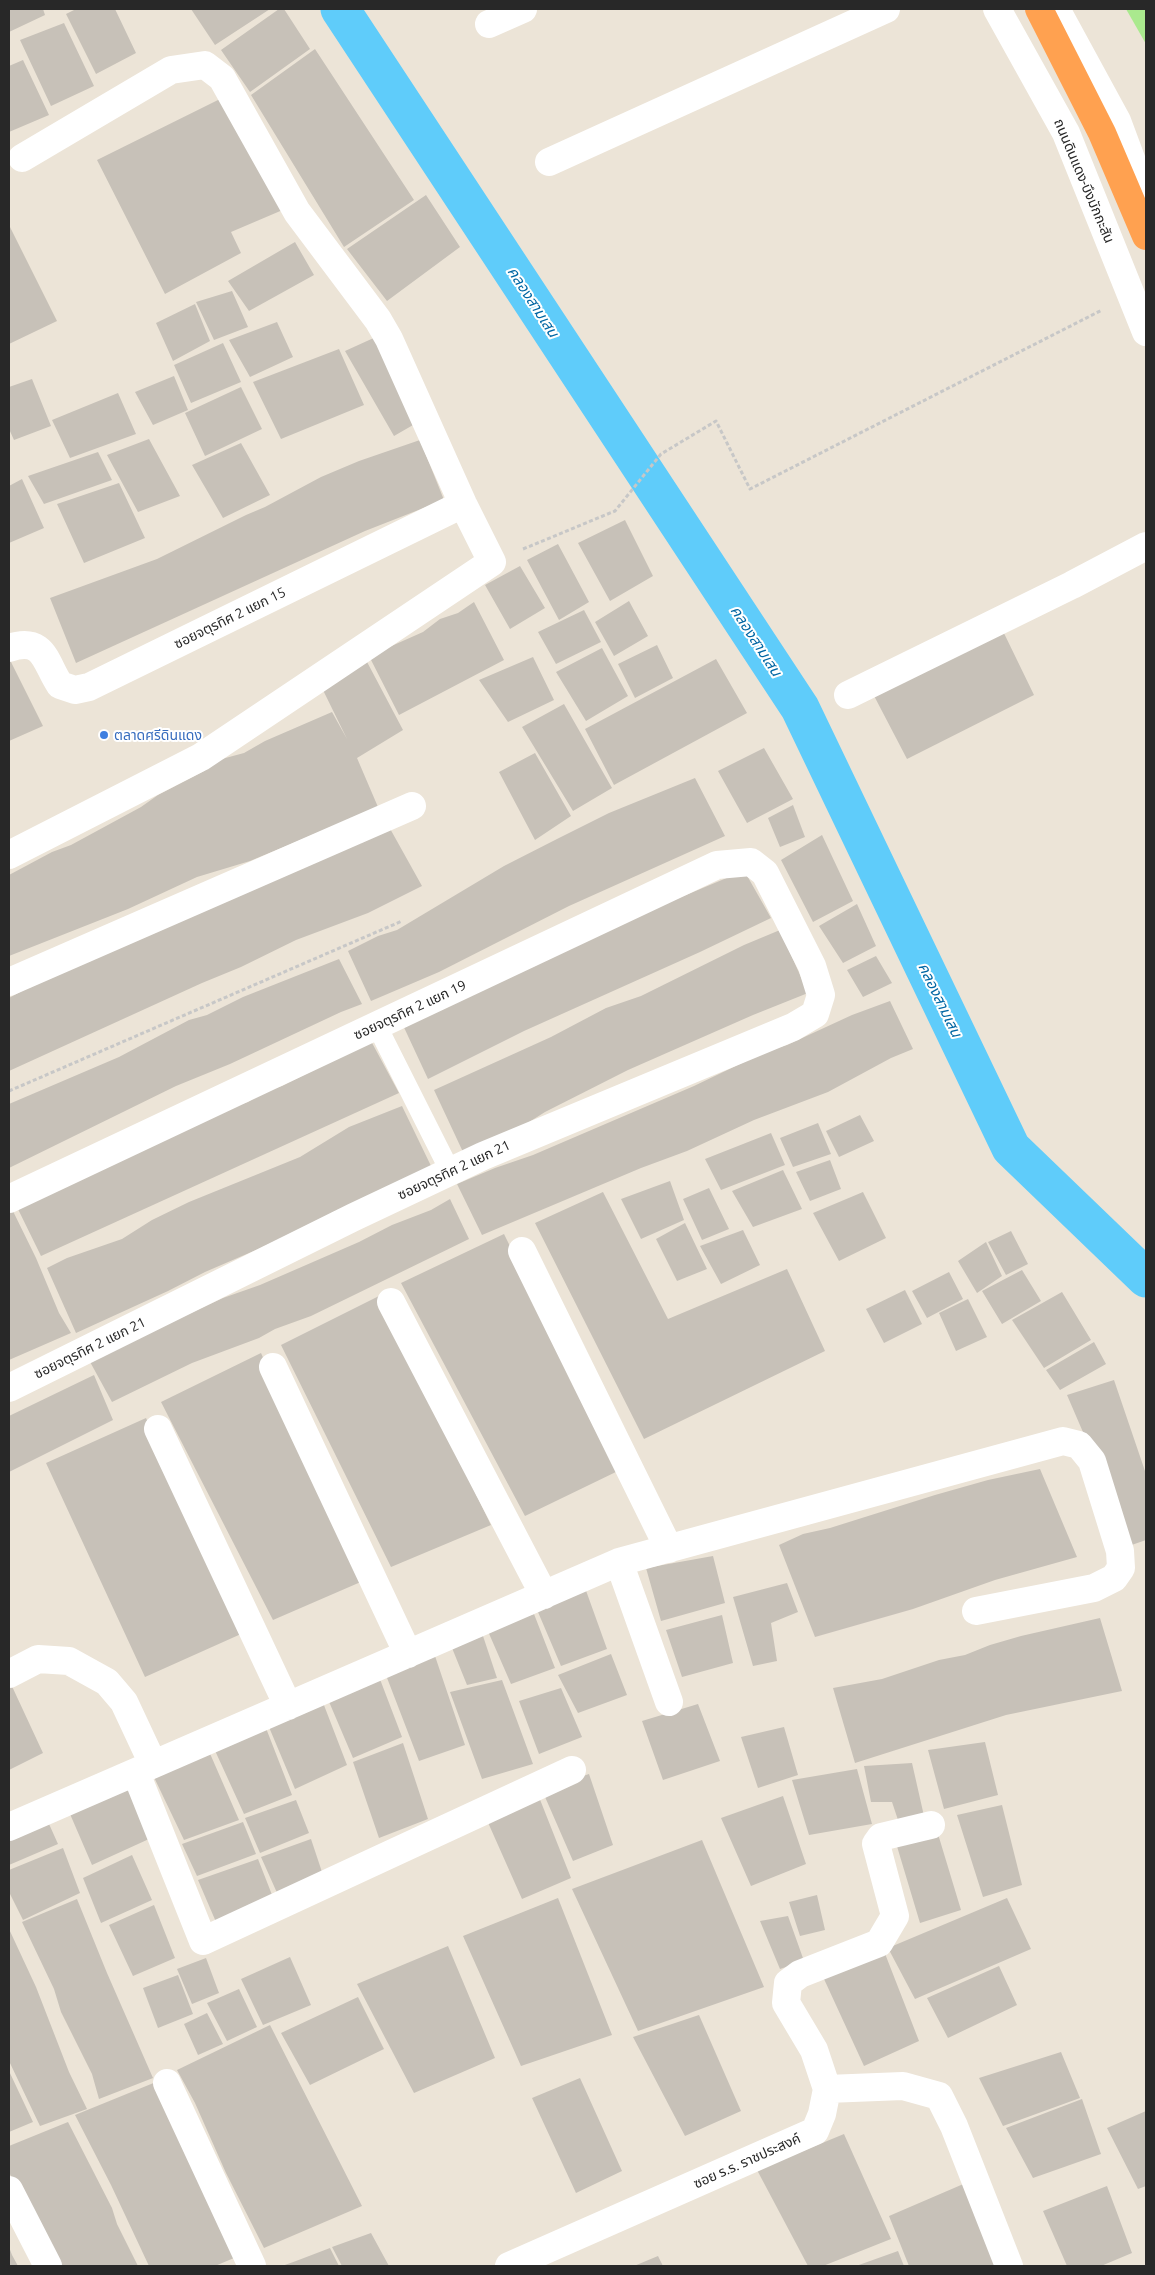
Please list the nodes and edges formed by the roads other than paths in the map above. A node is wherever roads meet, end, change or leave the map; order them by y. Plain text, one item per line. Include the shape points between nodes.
1 (523, 9) edge
2 (886, 9) edge
3 (997, 9) edge
4 (1039, 9) edge
5 (1056, 9) edge
6 (490, 24) dead end
7 (22, 158) dead end
8 (549, 162) dead end
9 (1146, 199) edge
10 (1146, 236) edge
11 (1146, 332) edge
12 (463, 504) junction
13 (1146, 546) edge
14 (9, 648) edge
15 (848, 695) dead end
16 (412, 806) dead end
17 (9, 855) edge
18 (788, 919) joint
19 (9, 982) edge
20 (377, 1026) junction
21 (450, 1171) junction
22 (9, 1199) edge
23 (522, 1251) dead end
24 (391, 1302) dead end
25 (273, 1367) dead end
26 (9, 1388) edge
27 (158, 1429) dead end
28 (668, 1549) junction
29 (619, 1562) junction
30 (544, 1595) junction
31 (976, 1611) dead end
32 (408, 1654) junction
33 (9, 1674) edge
34 (669, 1702) dead end
35 (288, 1706) junction
36 (144, 1768) junction
37 (572, 1770) dead end
38 (931, 1825) dead end
39 (9, 1827) edge
40 (167, 2083) dead end
41 (826, 2089) junction
42 (9, 2190) edge
43 (48, 2266) edge
44 (252, 2266) edge
45 (509, 2266) edge
46 (1009, 2266) edge

1 - 6 street
2 - 8 street
3 - 11 street, ถนนดินแดง-บึงมักกะสัน via 1066,133
4 - 10 highway via 1102,133
5 - 9 street via 1116,121
7 - 12 street via 171,70 205,65 222,78 297,212 389,339
12 - 14 street, ซอยจตุรทิศ 2 แยก 15 via 90,687 75,690 60,685 43,652 34,646
12 - 17 street via 492,562 201,757
13 - 15 street
16 - 19 street
18 - 20 street, ซอยจตุรทิศ 2 แยก 19 via 765,873 751,862 717,865
18 - 21 street, ซอยจตุรทิศ 2 แยก 21 via 812,966 821,995 815,1014
20 - 21 lane
20 - 22 street, ซอยจตุรทิศ 2 แยก 19
21 - 26 street, ซอยจตุรทิศ 2 แยก 21
23 - 28 street
24 - 30 street
25 - 32 street
27 - 35 street
28 - 29 street
28 - 31 street via 1063,1441 1079,1445 1092,1461 1120,1551 1121,1568 1114,1578 1094,1588
29 - 30 street
29 - 34 street
30 - 32 street
32 - 35 street
33 - 36 street via 38,1659 69,1662 107,1682 124,1702
35 - 36 street
36 - 37 street via 203,1941
36 - 39 street
38 - 41 street, ซอย ร.ร. ราชประสงค์ via 881,1837 876,1844 895,1916 880,1943 800,1974 788,1983 786,2003 814,2050
40 - 44 street
41 - 45 street, ซอย ร.ร. ราชประสงค์ via 815,2131
41 - 46 street via 903,2086 939,2096
42 - 43 street

